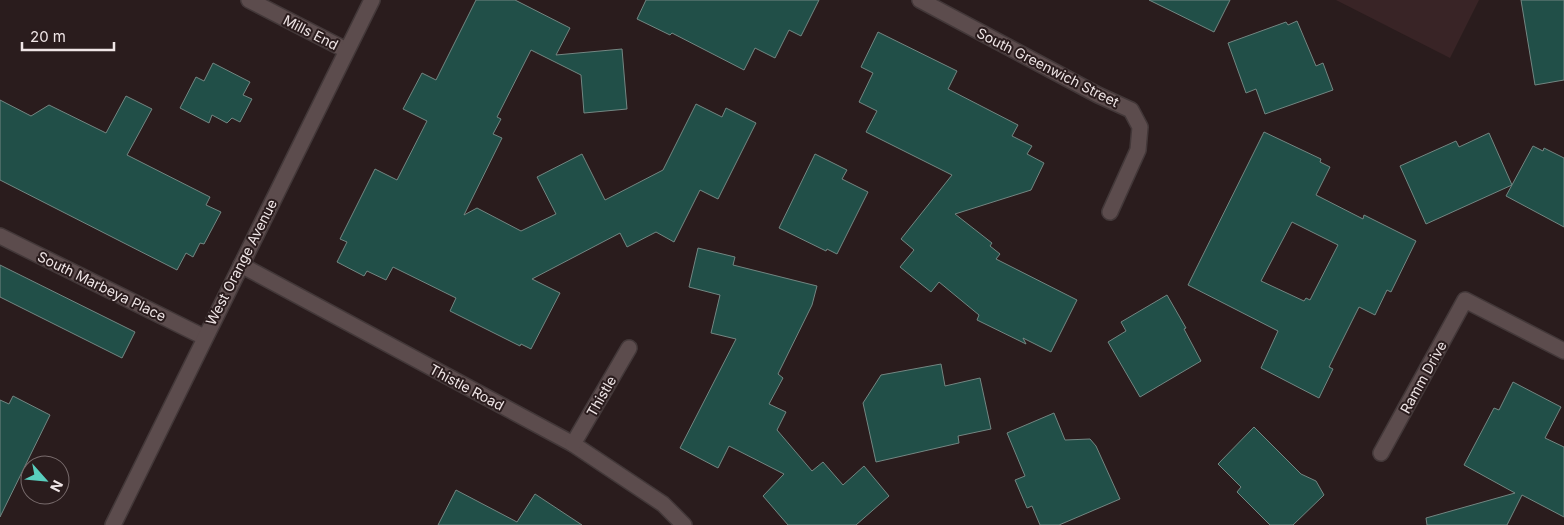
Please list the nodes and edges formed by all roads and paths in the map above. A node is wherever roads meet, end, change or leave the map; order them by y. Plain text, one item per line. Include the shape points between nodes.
1 (249, 0) edge
2 (372, 0) edge
3 (920, 0) edge
4 (346, 50) junction
5 (1110, 212) dead end
6 (0, 236) edge
7 (241, 265) junction
8 (204, 337) junction
9 (629, 348) dead end
10 (1564, 351) edge
11 (572, 444) junction
12 (1381, 453) dead end
13 (113, 525) edge
14 (684, 525) edge

1 - 4 street, Mills End
2 - 4 street, West Orange Avenue
3 - 5 street, South Greenwich Street via 1131,110 1140,127 1138,150
4 - 7 street, West Orange Avenue
6 - 8 street, South Marbeya Place
7 - 8 street, West Orange Avenue
7 - 11 street, Thistle Road
8 - 13 street, West Orange Avenue
9 - 11 street, Thistle
10 - 12 street, Ramm Drive via 1465,300
11 - 14 street, Thistle Road via 662,504

